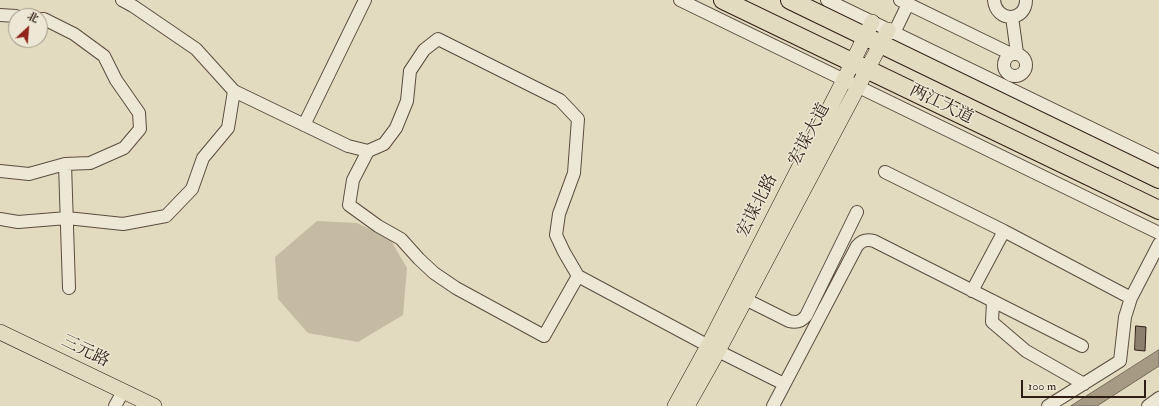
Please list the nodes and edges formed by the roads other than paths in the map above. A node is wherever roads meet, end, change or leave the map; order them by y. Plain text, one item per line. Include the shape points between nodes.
1 (122, 0) edge
2 (365, 0) edge
3 (680, 0) edge
4 (723, 0) edge
5 (790, 0) edge
6 (827, 0) edge
7 (993, 0) edge
8 (1026, 0) edge
9 (904, 2) edge
10 (1012, 17) junction
11 (48, 21) edge
12 (880, 33) junction
13 (1014, 54) junction
14 (860, 66) junction
15 (1012, 76) junction
16 (851, 83) junction
17 (1006, 87) junction
18 (234, 91) junction
19 (304, 125) junction
20 (368, 152) junction
21 (1159, 161) edge
22 (64, 164) junction
23 (0, 171) edge
24 (885, 172) dead end
25 (1159, 179) edge
26 (1159, 210) edge
27 (857, 212) dead end
28 (67, 218) junction
29 (0, 219) edge
30 (1004, 231) junction
31 (1159, 233) edge
32 (1159, 244) edge
33 (578, 276) junction
34 (69, 288) dead end
35 (972, 291) junction
36 (1131, 298) junction
37 (745, 299) junction
38 (993, 301) junction
39 (0, 332) edge
40 (0, 341) edge
41 (1082, 346) dead end
42 (713, 349) junction
43 (784, 384) junction
44 (1084, 384) junction
45 (1159, 398) edge
46 (118, 401) edge
47 (139, 406) edge
48 (154, 406) edge
49 (675, 406) edge
50 (687, 406) edge
51 (772, 406) edge
52 (1048, 406) edge
53 (1148, 406) edge

1 - 18 street via 196,49
2 - 19 street
3 - 16 street
4 - 14 highway, 两江大道
5 - 12 highway, 两江大道
6 - 12 street
7 - 10 street via 997,11 1006,17
8 - 10 street via 1022,12
9 - 12 street
9 - 13 street
10 - 13 street
11 - 22 street via 74,34 104,56 116,80 139,114 140,129 124,148 90,163
12 - 14 main road
12 - 17 street
12 - 25 highway, 两江大道
13 - 15 street via 1006,58 1004,64 1006,72
13 - 15 street via 1024,57 1027,67 1019,76
14 - 16 main road, 宏谋北路
14 - 26 highway, 两江大道
15 - 17 street
16 - 31 street
16 - 37 main road, 宏谋大道
16 - 42 main road, 宏谋北路
17 - 21 street
18 - 19 street
18 - 28 street via 228,128 203,158 192,189 166,216 124,224
19 - 20 street via 348,146
20 - 33 street via 352,180 349,205 401,239 434,273 456,288 544,336
20 - 33 street via 384,144 396,128 408,100 410,71 424,50 438,39 560,100 578,119 574,173 559,214 556,235
22 - 23 street via 30,174
22 - 28 street
24 - 30 street
27 - 37 street via 806,316 801,321 789,321
28 - 29 street via 18,222
28 - 34 street
30 - 35 street
30 - 36 street
32 - 36 street
33 - 42 street
35 - 38 street
35 - 43 street via 874,241 862,241
36 - 44 street via 1120,361
37 - 42 main road, 宏谋大道
38 - 41 street
38 - 44 street via 992,322 1026,351
39 - 48 main road, 三元路
40 - 46 main road, 三元路
42 - 43 street
42 - 49 main road, 宏谋北路
42 - 50 main road, 宏谋大道
43 - 51 street
44 - 52 street
45 - 53 street
46 - 47 main road, 三元路

